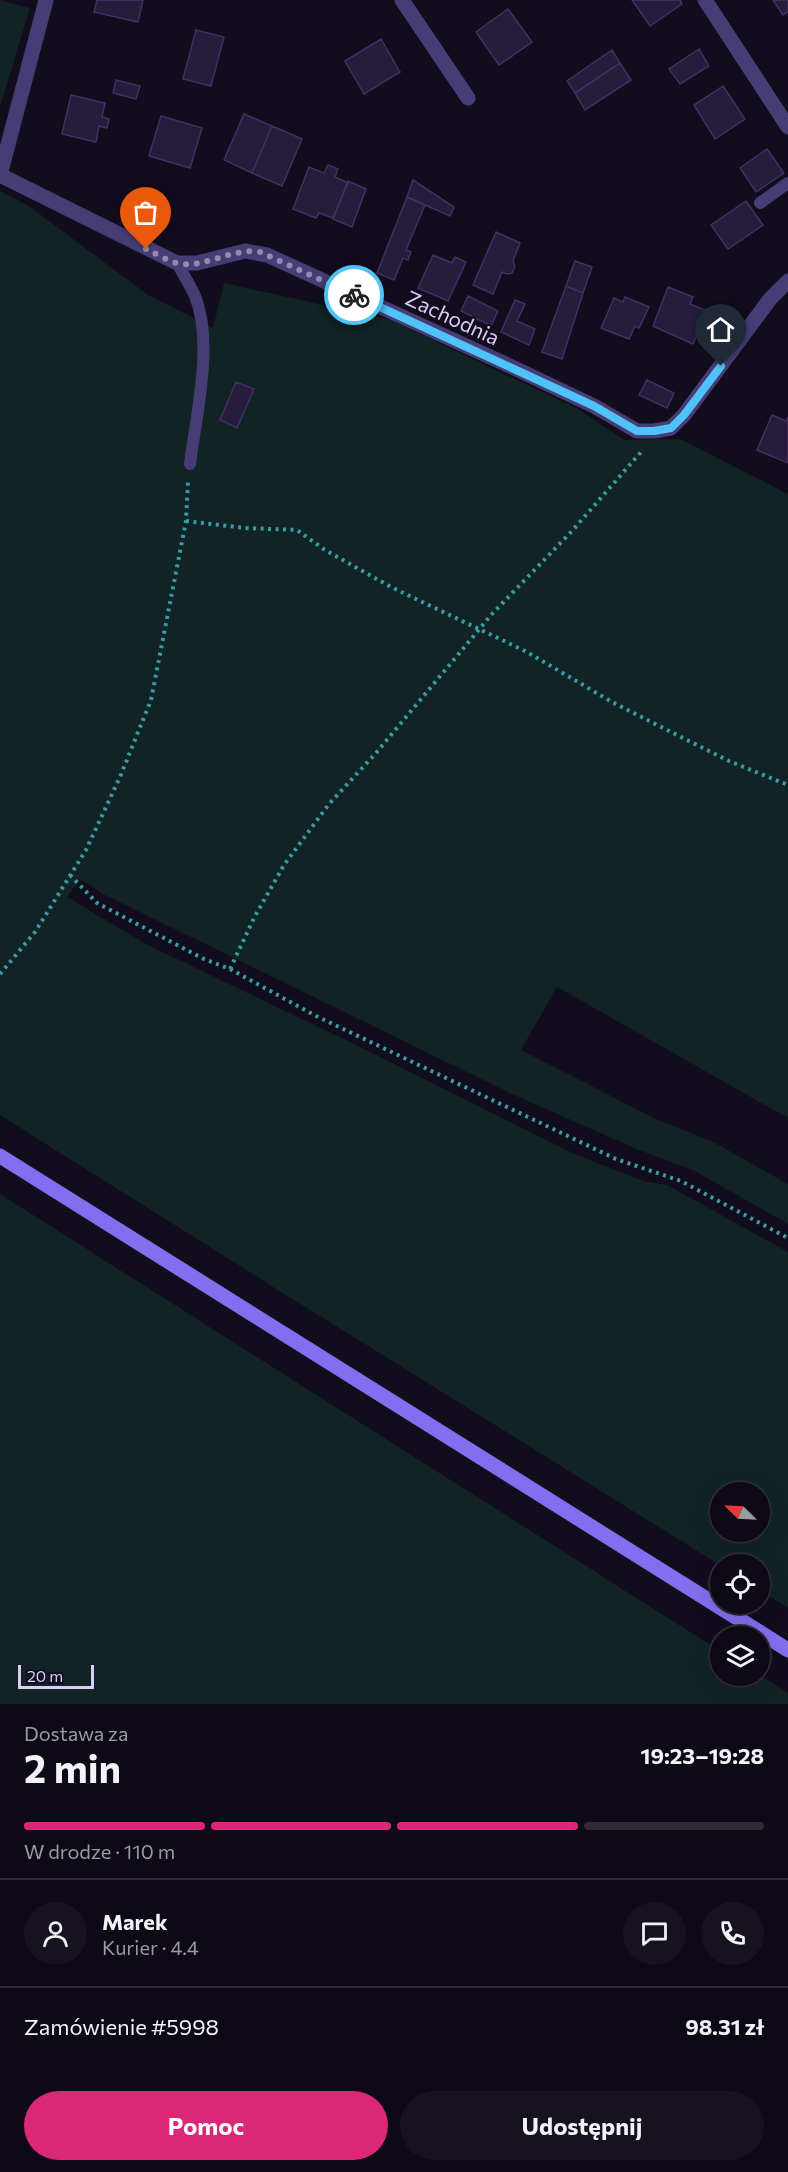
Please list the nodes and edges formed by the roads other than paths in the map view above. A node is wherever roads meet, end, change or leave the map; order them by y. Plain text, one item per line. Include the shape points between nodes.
1 (46, 0) edge
2 (402, 0) edge
3 (705, 0) edge
4 (468, 98) dead end
5 (788, 127) edge
6 (0, 175) edge
7 (788, 183) edge
8 (760, 203) dead end
9 (177, 264) junction
10 (788, 281) edge
11 (190, 464) road end
12 (0, 1156) edge
13 (788, 1650) edge

1 - 6 street
2 - 4 street
3 - 5 street
6 - 9 street
7 - 8 lane
9 - 10 street, Zachodnia via 245,251 267,255 532,376 637,431 671,428
9 - 11 lane via 195,297 202,327 203,362
12 - 13 main road

